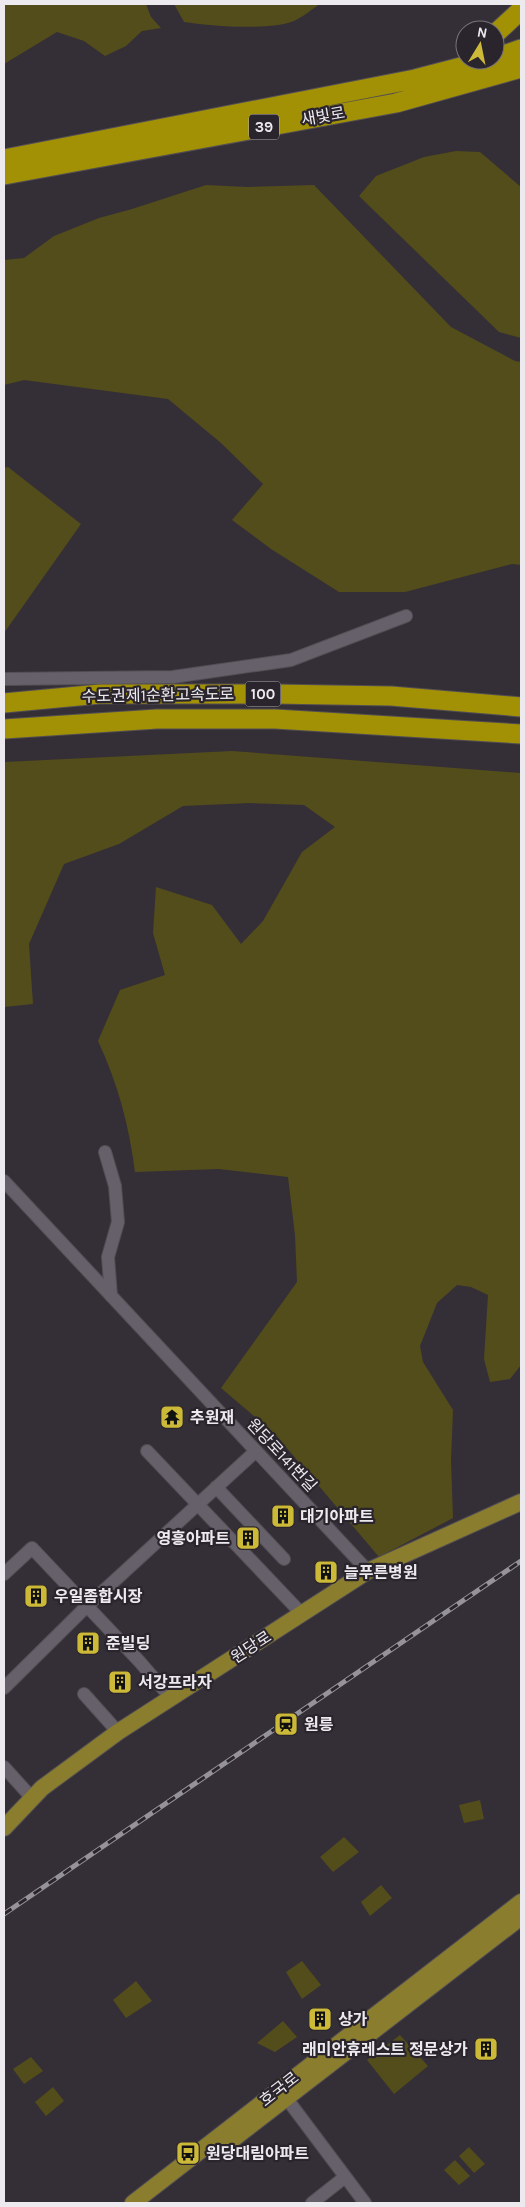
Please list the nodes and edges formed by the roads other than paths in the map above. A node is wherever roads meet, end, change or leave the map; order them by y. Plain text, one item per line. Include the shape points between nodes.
1 (521, 10) edge
2 (505, 25) edge
3 (521, 49) edge
4 (505, 55) edge
5 (455, 58) edge
6 (521, 68) edge
7 (455, 69) edge
8 (415, 79) junction
9 (4, 159) edge
10 (4, 175) edge
11 (406, 616) dead end
12 (4, 678) edge
13 (4, 703) edge
14 (521, 708) edge
15 (4, 729) edge
16 (521, 734) edge
17 (105, 1152) dead end
18 (4, 1181) edge
19 (111, 1296) junction
20 (147, 1451) dead end
21 (256, 1451) junction
22 (216, 1487) junction
23 (521, 1502) edge
24 (198, 1503) junction
25 (284, 1559) dead end
26 (368, 1571) junction
27 (4, 1574) edge
28 (87, 1606) junction
29 (302, 1614) junction
30 (4, 1688) edge
31 (84, 1694) dead end
32 (171, 1698) junction
33 (118, 1732) junction
34 (4, 1767) edge
35 (32, 1798) junction
36 (4, 1828) edge
37 (521, 1902) edge
38 (521, 1917) edge
39 (287, 2099) junction
40 (345, 2177) junction
41 (142, 2202) edge
42 (312, 2203) edge
43 (365, 2203) edge

1 - 2 highway
3 - 4 highway
5 - 8 highway
6 - 10 highway, 새빛로 / 39 via 396,103
7 - 8 highway, 새빛로 / 39
8 - 9 highway, 새빛로 / 39
11 - 12 street via 291,660 173,677
13 - 14 highway, 수도권제1순환고속도로 / 100 via 100,694 284,694 391,696
15 - 16 highway, 수도권제1순환고속도로 / 100 via 157,719 275,719
17 - 19 street via 115,1186 118,1222 108,1257
18 - 19 street, 원당로141번길
19 - 21 street, 원당로141번길
20 - 24 street
21 - 22 street
21 - 26 street, 원당로141번길
22 - 24 street
22 - 25 street
23 - 26 main road, 원당로
24 - 28 street
24 - 29 street
26 - 29 main road, 원당로
27 - 28 street via 32,1548
28 - 30 street
28 - 32 street
29 - 32 main road, 원당로
31 - 33 street
32 - 33 main road, 원당로
33 - 35 main road, 원당로
34 - 35 street
35 - 36 main road, 원당로
37 - 41 main road, 호국로
38 - 39 main road, 호국로
39 - 40 street, 호국로
39 - 41 main road, 호국로
40 - 42 street
40 - 43 street, 호국로

